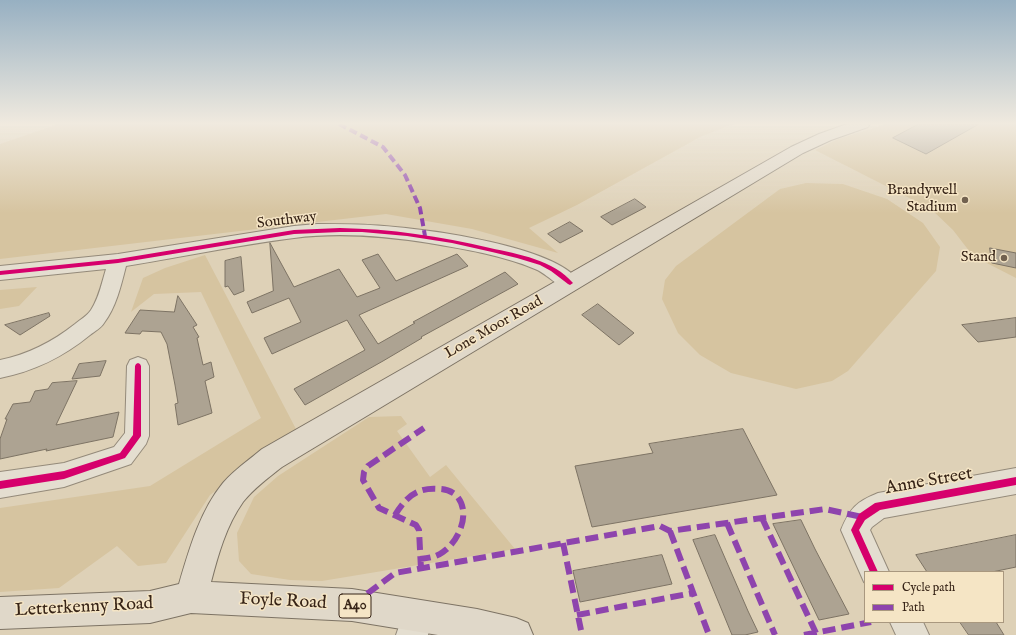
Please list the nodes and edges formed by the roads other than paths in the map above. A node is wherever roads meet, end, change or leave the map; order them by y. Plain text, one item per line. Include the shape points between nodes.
1 (791, 154) edge
2 (118, 261) junction
3 (0, 272) edge
4 (570, 283) junction
5 (138, 366) dead end
6 (0, 368) edge
7 (1016, 482) edge
8 (0, 485) edge
9 (874, 571) edge
10 (191, 596) junction
11 (0, 613) edge
12 (907, 623) edge
13 (415, 626) edge
14 (516, 635) edge
15 (913, 635) edge

1 - 4 main road, Lone Moor Road
2 - 3 street, Southway
2 - 4 street, Southway via 294,232 358,230 426,236 507,253 544,265
2 - 6 street via 108,294 93,321 56,350 36,360
4 - 10 main road, Lone Moor Road via 272,458 242,482 216,522
5 - 8 street via 137,436 122,456 64,475
7 - 9 street, Anne Street via 878,506 862,517 856,530
10 - 11 main road, Letterkenny Road / A40 via 150,608
10 - 13 main road, Foyle Road / A40 via 352,605
12 - 15 street
13 - 14 main road, Foyle Road / A40 via 477,625

